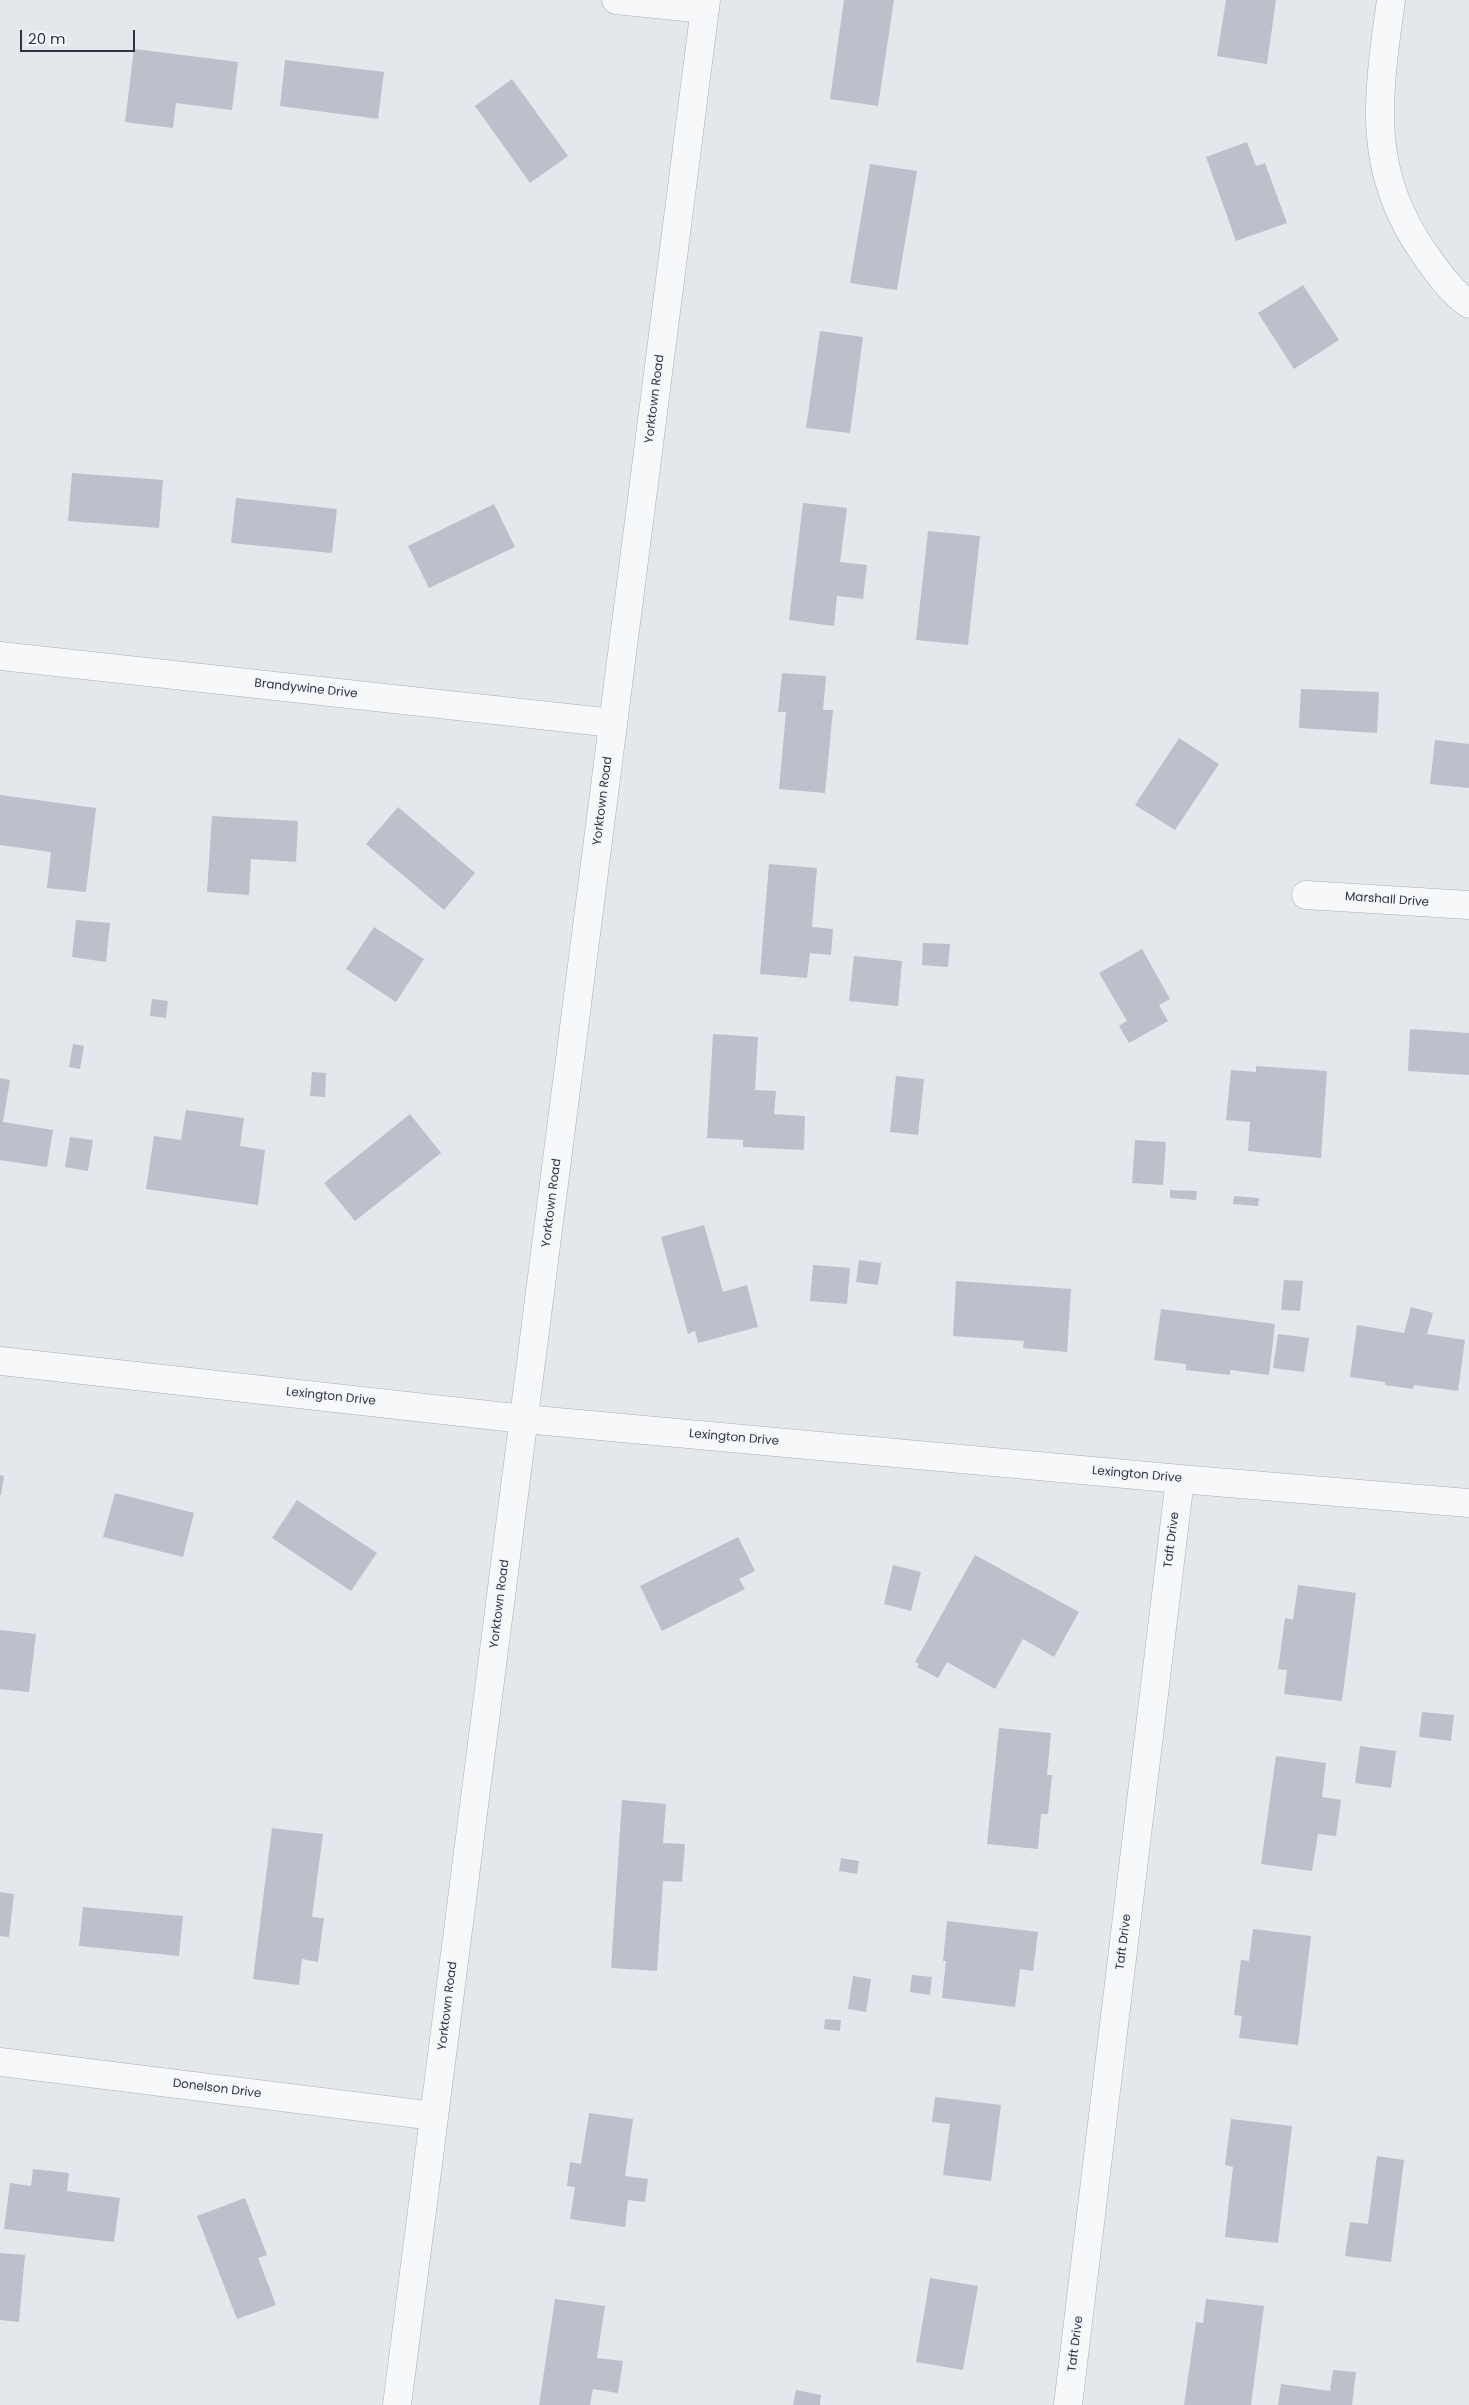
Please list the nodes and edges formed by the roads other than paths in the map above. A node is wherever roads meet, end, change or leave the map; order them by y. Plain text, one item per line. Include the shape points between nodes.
1 (616, 0) edge
2 (1391, 0) edge
3 (706, 5) edge
4 (1469, 304) edge
5 (0, 656) edge
6 (613, 723) junction
7 (1306, 895) dead end
8 (1469, 905) edge
9 (0, 1361) edge
10 (524, 1419) junction
11 (1180, 1479) junction
12 (1469, 1503) edge
13 (0, 2062) edge
14 (434, 2116) junction
15 (397, 2405) edge
16 (1068, 2405) edge

1 - 3 street
2 - 4 street via 1378,115 1384,170 1407,228 1439,274
3 - 6 street, Yorktown Road
5 - 6 street, Brandywine Drive
6 - 10 street, Yorktown Road
7 - 8 street, Marshall Drive
9 - 10 street, Lexington Drive
10 - 11 street, Lexington Drive
10 - 14 street, Yorktown Road
11 - 12 street, Lexington Drive
11 - 16 street, Taft Drive
13 - 14 street, Donelson Drive
14 - 15 street, Yorktown Road

